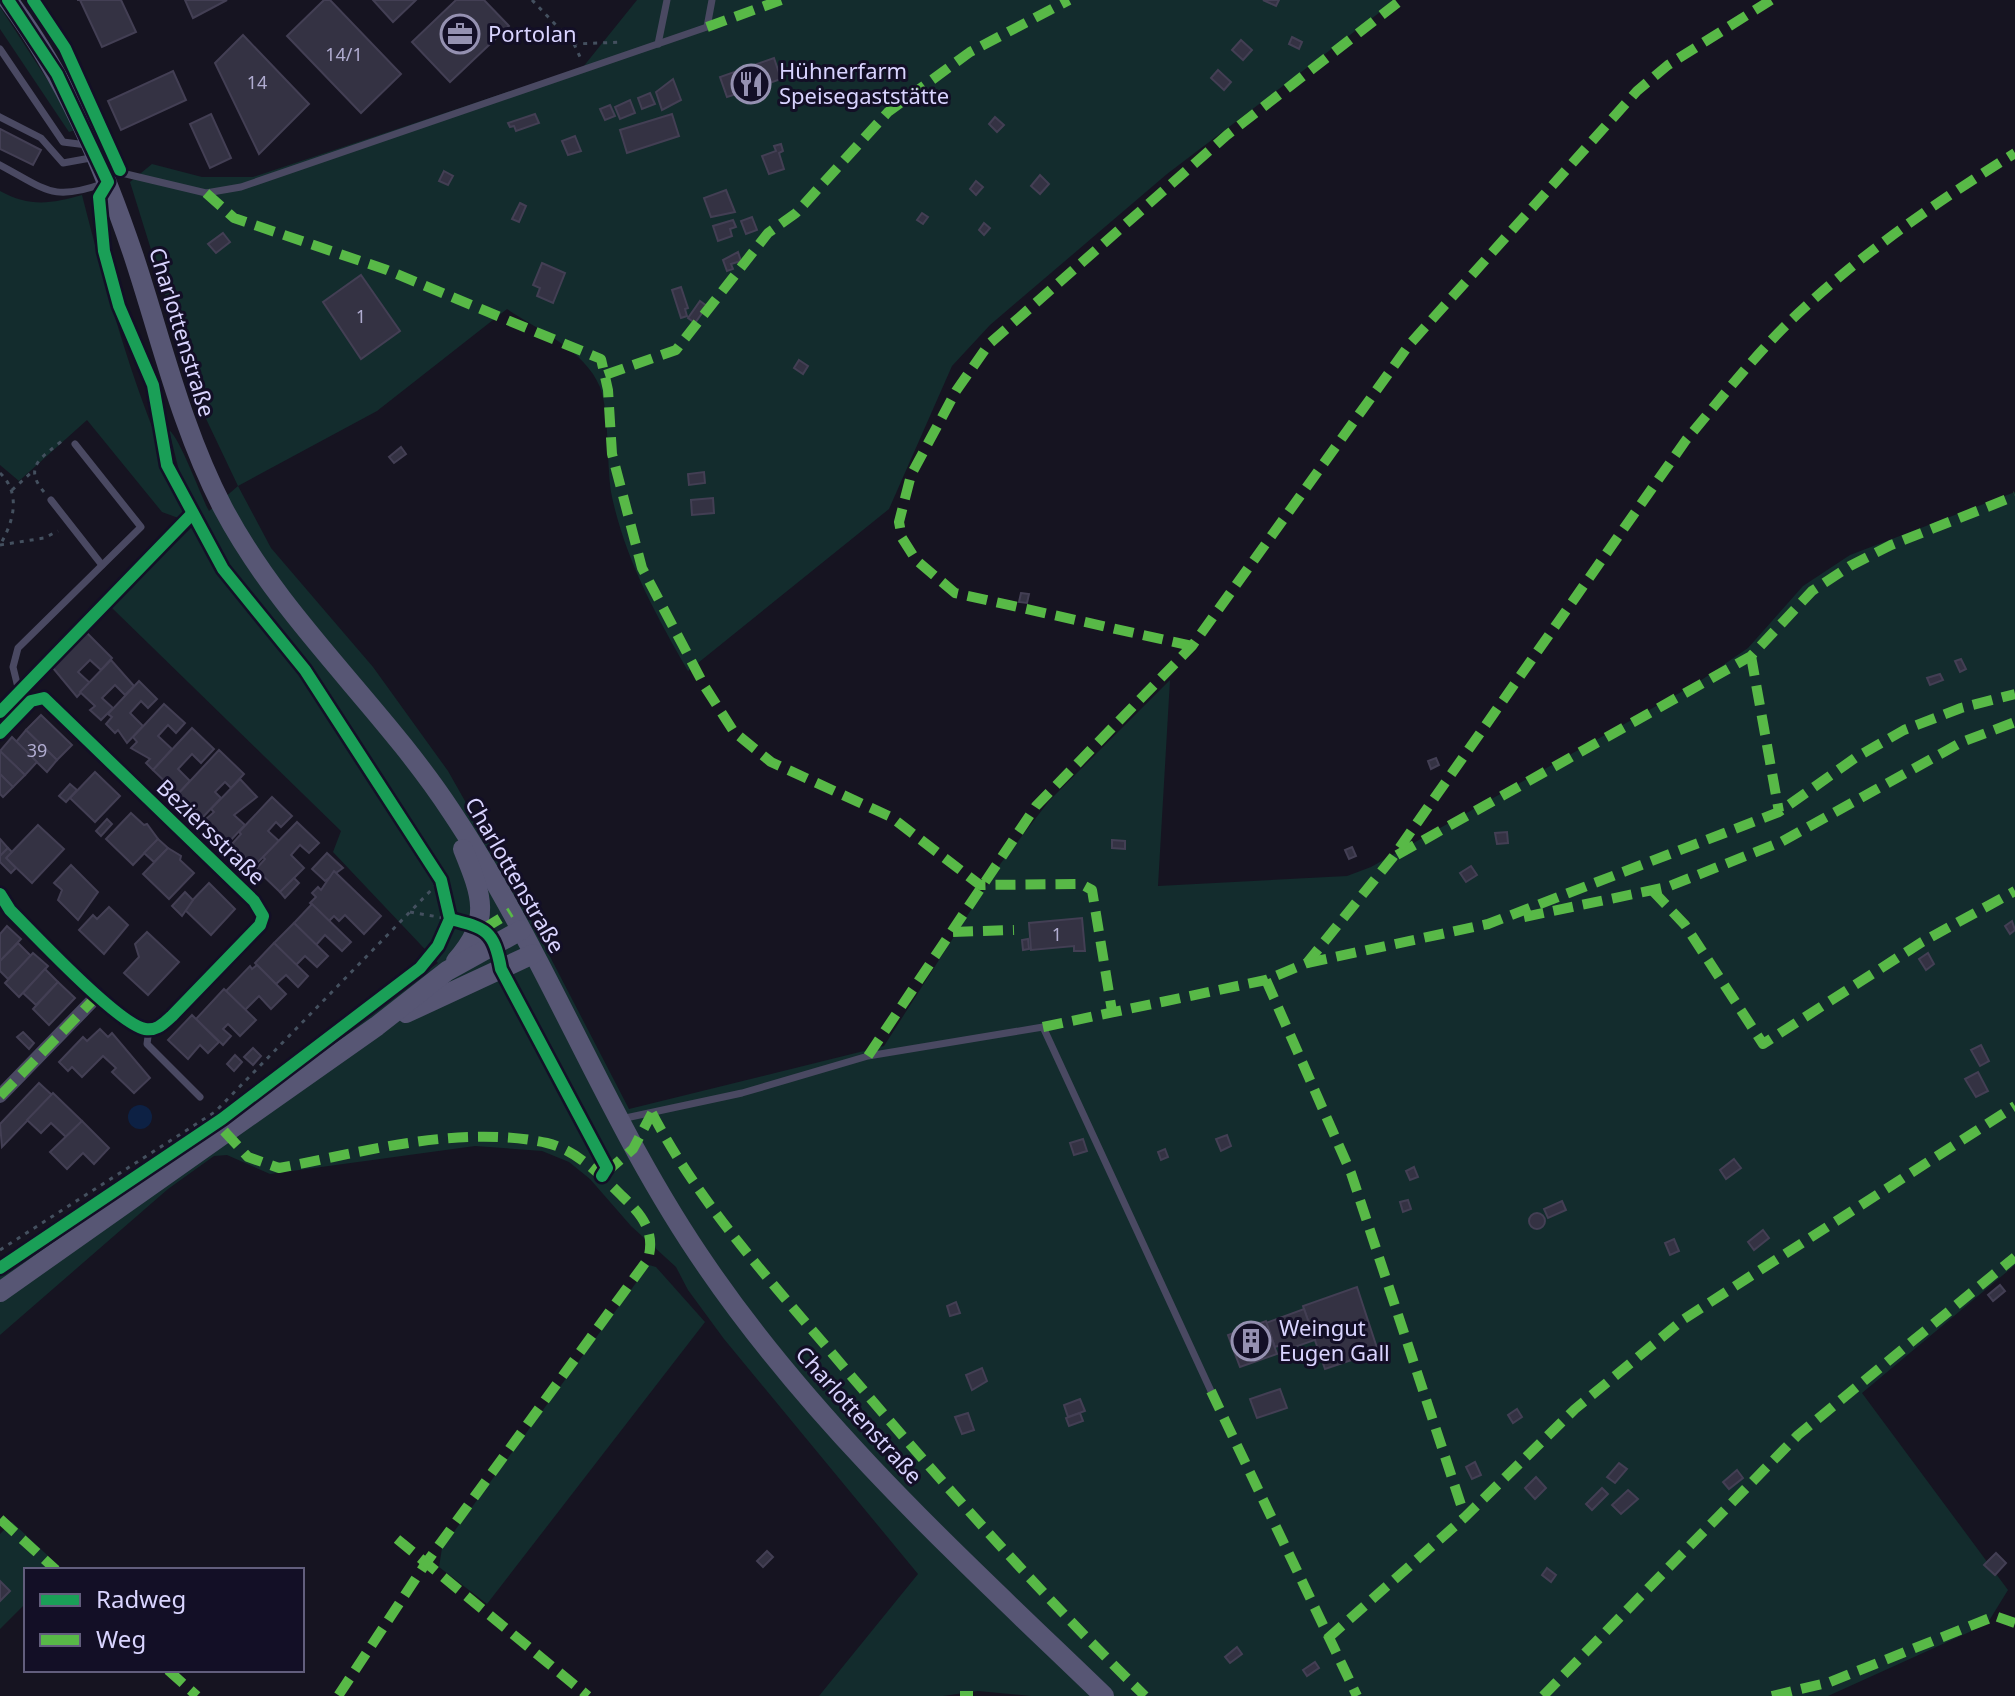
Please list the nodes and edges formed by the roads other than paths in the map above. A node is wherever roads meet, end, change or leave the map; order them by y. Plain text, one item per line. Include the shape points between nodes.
1 (8, 0) edge
2 (667, 0) edge
3 (712, 0) edge
4 (658, 44) junction
5 (0, 49) edge
6 (0, 117) edge
7 (100, 163) junction
8 (0, 165) edge
9 (75, 444) road end
10 (51, 500) road end
11 (102, 565) junction
12 (23, 710) junction
13 (0, 733) edge
14 (454, 814) junction
15 (0, 894) edge
16 (521, 930) junction
17 (533, 954) junction
18 (447, 971) junction
19 (98, 995) junction
20 (377, 1026) junction
21 (149, 1029) junction
22 (0, 1096) edge
23 (200, 1097) road end
24 (617, 1120) junction
25 (0, 1292) edge
26 (1211, 1391) dead end
27 (1104, 1696) edge

1 - 7 main road, Charlottenstraße via 38,43
2 - 4 lane
3 - 4 lane via 707,27
4 - 7 lane via 241,187 206,193
5 - 7 lane via 63,142
6 - 7 lane via 41,138 63,163
7 - 8 lane via 73,195 47,191
7 - 14 main road, Charlottenstraße via 180,412 225,512 305,625
9 - 11 lane via 141,527
10 - 11 lane
11 - 12 lane via 18,648 13,667
12 - 13 street
12 - 21 street, Beziersstraße via 37,697 44,698 261,909 263,920 253,932 172,1016
14 - 16 main road, Charlottenstraße
14 - 18 main road via 482,914 470,945
15 - 19 street
16 - 17 main road, Charlottenstraße
16 - 18 main road
17 - 20 main road
17 - 24 main road, Charlottenstraße
18 - 20 main road
19 - 21 street via 128,1021
19 - 22 street
20 - 25 main road
21 - 23 lane via 147,1044
24 - 26 lane via 742,1093 868,1056 1043,1027
24 - 27 main road, Charlottenstraße via 707,1268 787,1371 921,1521

